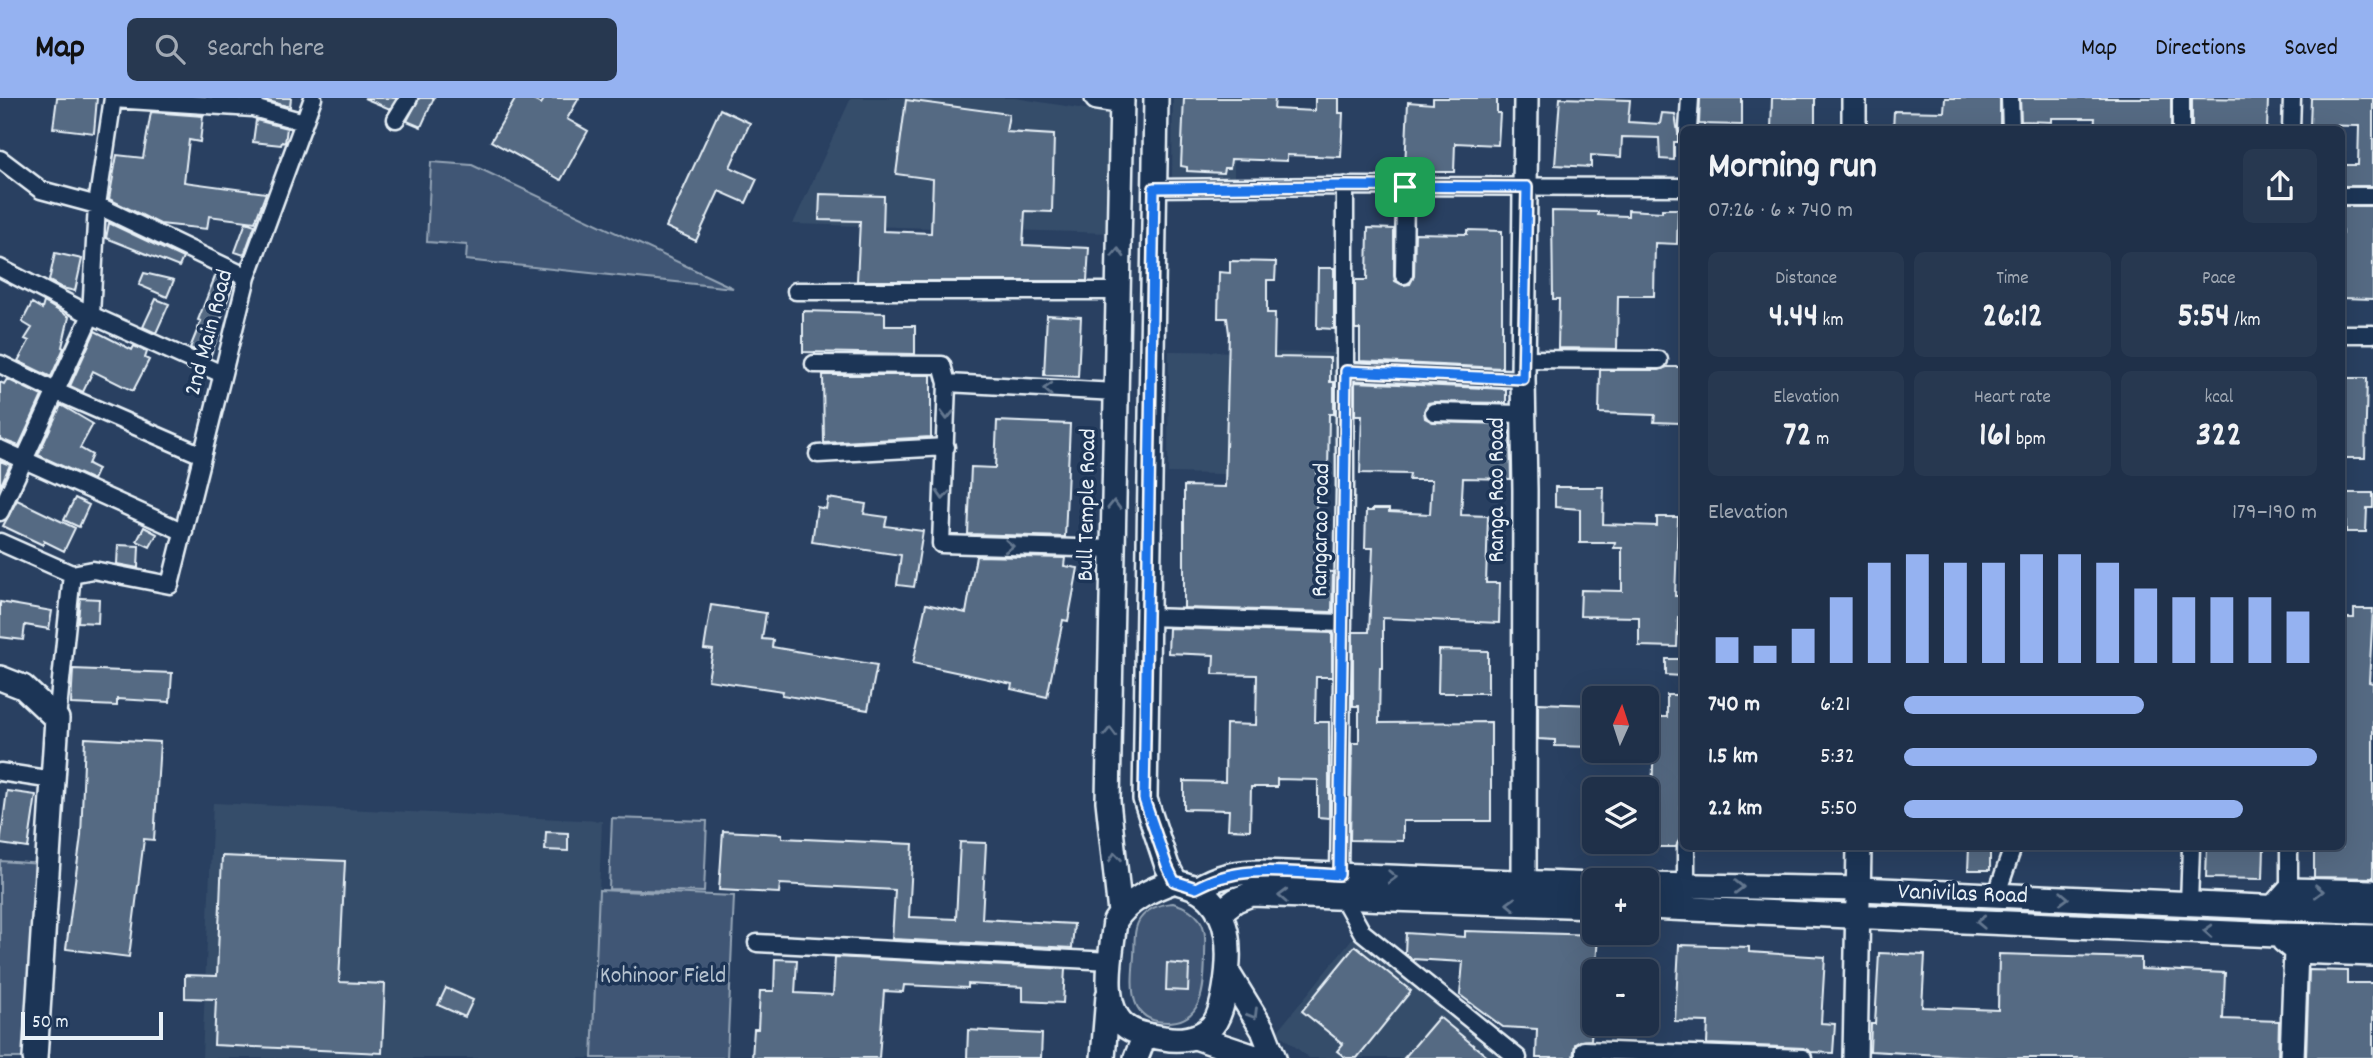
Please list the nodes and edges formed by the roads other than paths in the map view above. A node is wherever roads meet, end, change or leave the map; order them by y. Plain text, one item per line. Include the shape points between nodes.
1 (113, 98) edge
2 (313, 98) edge
3 (409, 98) edge
4 (1097, 98) edge
5 (1156, 98) edge
6 (1526, 98) edge
7 (1690, 98) edge
8 (1854, 98) edge
9 (2010, 98) edge
10 (2181, 98) edge
11 (2292, 98) edge
12 (1122, 100) edge
13 (254, 103) edge
14 (396, 120) dead end
15 (304, 122) junction
16 (1688, 126) edge
17 (1854, 126) edge
18 (2011, 126) edge
19 (2181, 126) edge
20 (2291, 126) edge
21 (0, 159) edge
22 (1345, 186) junction
23 (1405, 187) junction
24 (1527, 187) junction
25 (1680, 187) edge
26 (1154, 188) junction
27 (2345, 196) edge
28 (2373, 196) edge
29 (96, 205) junction
30 (0, 268) edge
31 (1404, 275) dead end
32 (247, 276) junction
33 (1117, 291) junction
34 (796, 292) dead end
35 (91, 315) junction
36 (2345, 334) edge
37 (2373, 334) edge
38 (1659, 360) dead end
39 (0, 364) edge
40 (814, 364) dead end
41 (1524, 369) junction
42 (1346, 371) junction
43 (222, 374) junction
44 (947, 383) junction
45 (1116, 392) junction
46 (57, 393) junction
47 (1434, 412) dead end
48 (1524, 414) junction
49 (946, 447) junction
50 (0, 449) edge
51 (818, 454) dead end
52 (202, 455) junction
53 (23, 460) junction
54 (0, 512) edge
55 (184, 533) junction
56 (0, 542) edge
57 (1113, 549) junction
58 (72, 573) junction
59 (1147, 617) junction
60 (1343, 623) junction
61 (0, 678) edge
62 (57, 719) junction
63 (0, 772) edge
64 (53, 780) junction
65 (1686, 850) edge
66 (1859, 850) edge
67 (2012, 850) edge
68 (2191, 850) edge
69 (2289, 850) edge
70 (1524, 882) junction
71 (1582, 884) edge
72 (1185, 885) junction
73 (1659, 885) edge
74 (1341, 886) junction
75 (1686, 886) junction
76 (1860, 889) junction
77 (2289, 890) junction
78 (2373, 892) edge
79 (1996, 896) junction
80 (2189, 904) junction
81 (1582, 906) edge
82 (1659, 908) edge
83 (2273, 908) junction
84 (2373, 912) edge
85 (1120, 913) junction
86 (1219, 913) junction
87 (1859, 916) junction
88 (2276, 935) junction
89 (2373, 937) edge
90 (757, 943) dead end
91 (2296, 951) junction
92 (2373, 954) edge
93 (1111, 961) junction
94 (1228, 973) junction
95 (1108, 993) junction
96 (1145, 1035) junction
97 (1195, 1037) junction
98 (35, 1058) edge
99 (1103, 1058) edge
100 (1136, 1058) edge
101 (1258, 1058) edge
102 (1274, 1058) edge
103 (1518, 1058) edge
104 (1584, 1058) edge
105 (1803, 1058) edge
106 (1855, 1058) edge
107 (2292, 1058) edge

1 - 13 street
1 - 29 street
2 - 15 street, 2nd Main Road
3 - 14 street
4 - 12 main road
5 - 26 main road
6 - 24 main road, Ranga Rao Road
7 - 16 street
8 - 17 main road
9 - 18 street
10 - 19 street
11 - 20 street
33 -> 12 main road, Bull Temple Road
13 - 15 street
15 - 32 street, 2nd Main Road
21 - 29 street via 41,190
22 - 23 street
22 - 26 street
22 - 42 street, Rangarao road
23 - 24 street
23 - 31 street
24 - 25 street
24 - 41 main road, Ranga Rao Road
26 - 59 main road
27 - 28 street
29 - 32 street
29 - 35 street
30 - 35 street
32 - 43 street, 2nd Main Road
33 - 34 street
33 - 45 main road, Bull Temple Road
35 - 43 street
35 - 46 street
36 - 37 street
38 - 41 street
39 - 46 street
40 - 44 street via 942,365
41 - 42 street
41 - 48 main road, Ranga Rao Road
42 - 60 street, Rangarao road
43 - 52 street, 2nd Main Road
45 -> 44 street
44 -> 49 street
57 -> 45 main road, Bull Temple Road
46 - 52 street
46 - 53 street
47 - 48 street
48 - 70 main road, Ranga Rao Road
49 - 51 street
49 -> 57 street via 941,544
50 - 53 street
52 - 55 street, 2nd Main Road
53 - 54 street
53 - 55 street
55 - 58 street, 2nd Main Road via 170,585 93,570
56 - 58 street
85 -> 57 main road, Bull Temple Road via 1108,801
58 - 62 street
59 - 60 street
59 - 72 main road via 1144,799 1167,866
60 - 74 street, Rangarao road
61 - 62 main road via 23,687
62 - 64 main road
63 - 64 street
64 - 98 main road
65 - 75 street
66 - 76 main road
67 - 79 street
68 - 80 street
69 - 77 street
70 - 71 main road
74 -> 70 main road
72 - 74 main road via 1261,872
72 - 85 main road via 1141,896
72 - 86 main road
73 - 75 main road, Vanivilas Road
81 -> 74 main road
74 -> 86 main road via 1251,894
74 - 103 street via 1362,932
75 -> 76 main road, Vanivilas Road
76 - 79 main road, Vanivilas Road
76 - 87 main road
77 -> 78 main road
77 - 83 main road
79 -> 80 main road, Vanivilas Road
80 - 83 main road, Vanivilas Road
82 - 87 main road, Vanivilas Road
83 - 84 main road, Vanivilas Road
85 - 93 main road
86 - 94 main road via 1228,935
88 -> 87 main road, Vanivilas Road
87 - 106 main road
88 - 89 main road, Vanivilas Road
88 - 91 main road
90 - 93 street
91 - 92 main road
91 - 107 main road
93 - 95 main road
94 - 97 main road via 1218,1015 1211,1028
94 -> 102 main road via 1263,1030
95 - 96 main road via 1124,1025
95 - 99 main road
96 - 97 main road via 1171,1040
96 - 100 main road
97 - 101 main road
104 - 105 street via 1584,1050

